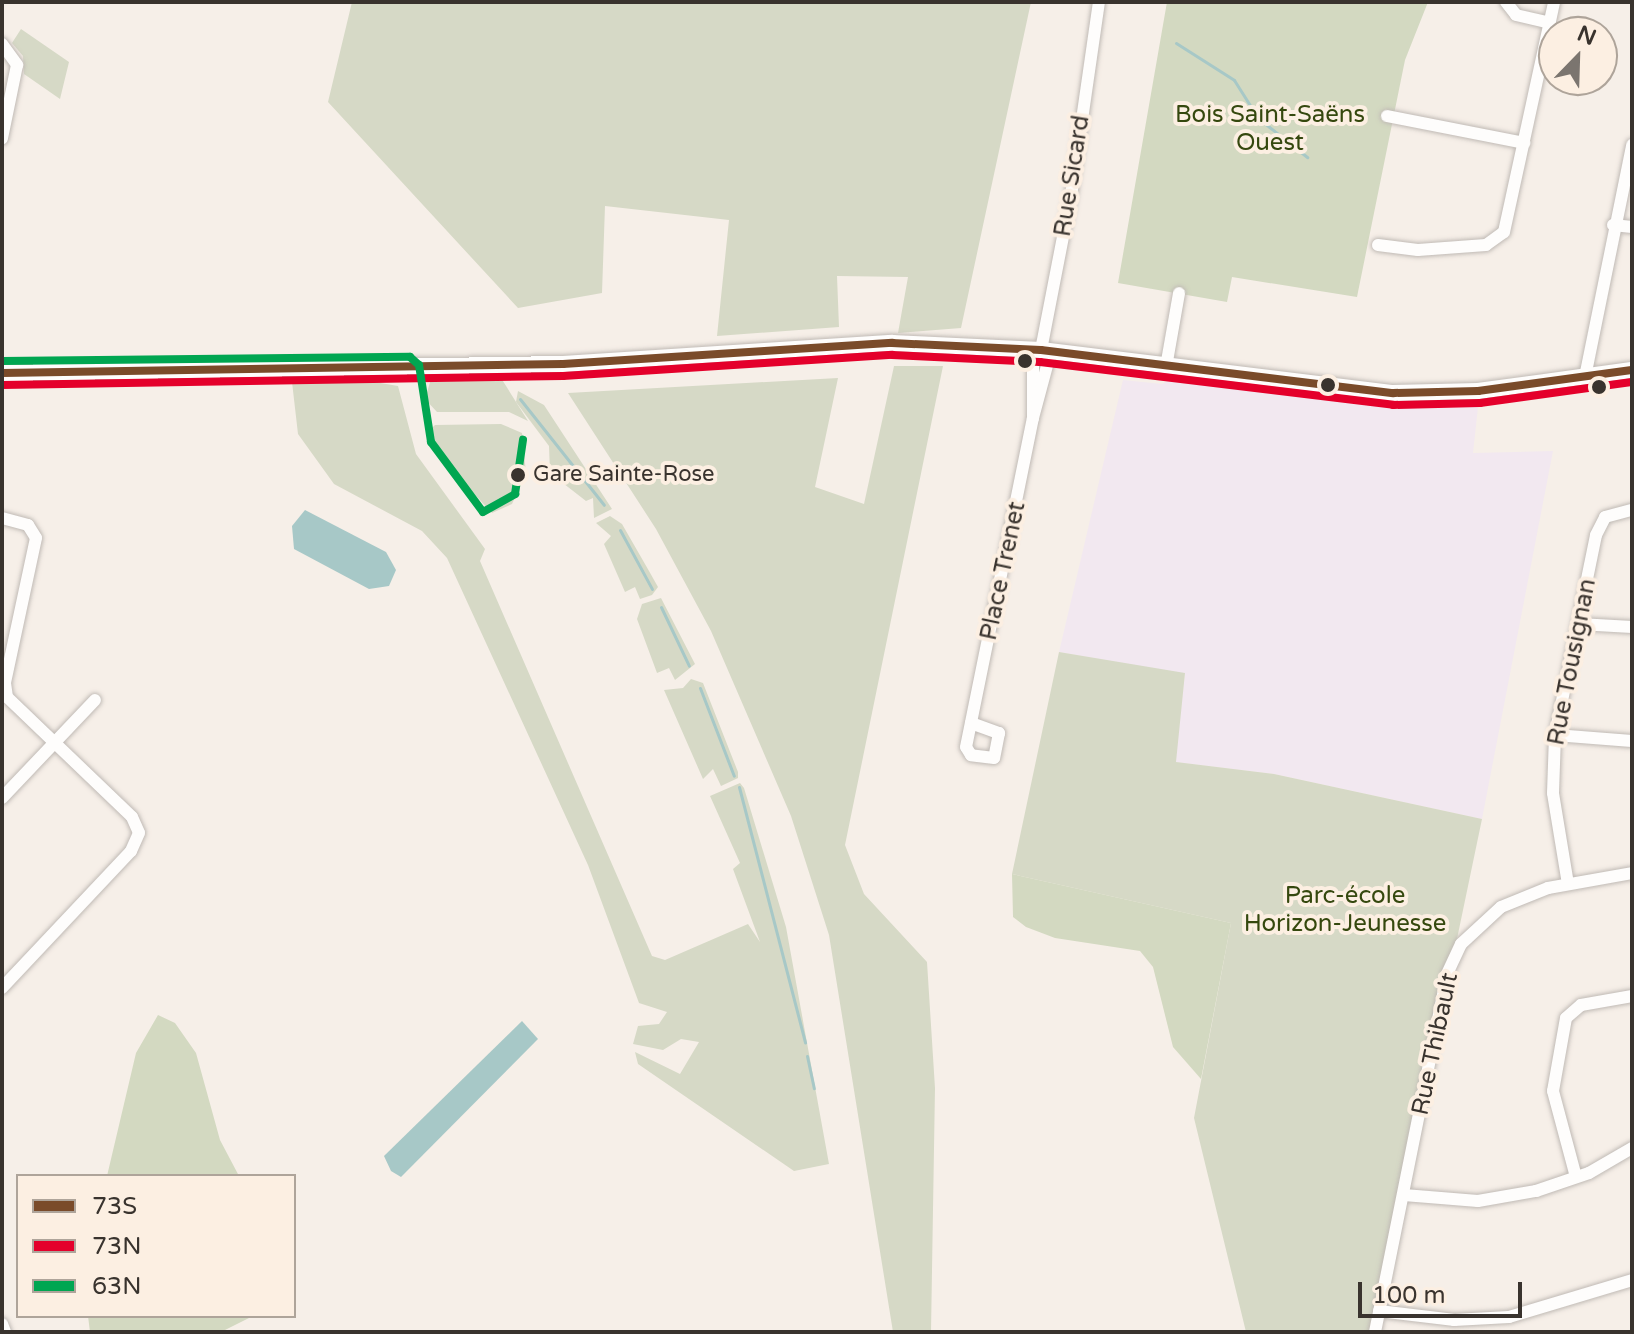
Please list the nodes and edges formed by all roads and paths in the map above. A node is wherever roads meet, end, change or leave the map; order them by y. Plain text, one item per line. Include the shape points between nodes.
1 (1099, 2) edge
2 (1506, 2) edge
3 (1538, 20) edge
4 (2, 44) edge
5 (1538, 78) edge
6 (1387, 116) dead end
7 (2, 138) edge
8 (1524, 143) junction
9 (1632, 145) edge
10 (1613, 225) junction
11 (1632, 227) edge
12 (1378, 245) dead end
13 (1179, 293) dead end
14 (1042, 350) junction
15 (1166, 367) junction
16 (1632, 370) edge
17 (2, 373) edge
18 (1585, 377) junction
19 (1033, 418) junction
20 (1632, 510) edge
21 (2, 518) edge
22 (1579, 624) junction
23 (1632, 627) edge
24 (95, 700) dead end
25 (971, 723) dead end
26 (1555, 735) junction
27 (1632, 741) edge
28 (54, 743) junction
29 (2, 798) edge
30 (1632, 873) edge
31 (1568, 884) junction
32 (2, 988) edge
33 (1632, 996) edge
34 (1632, 1148) edge
35 (1576, 1177) junction
36 (1404, 1195) junction
37 (1632, 1280) edge
38 (1379, 1311) junction
39 (2, 1324) edge
40 (5, 1332) edge
41 (1375, 1332) edge

1 - 14 street, Rue Sicard
2 - 3 street via 1516,15
4 - 7 street via 17,65
5 - 8 street
6 - 8 street
8 - 12 street via 1496,240 1418,250
9 - 10 street
10 - 11 street
10 - 18 street
13 - 15 street
14 - 15 street
14 - 17 street via 892,343 563,364
14 - 19 street, Place Trenet
14 - 19 street, Place Trenet
15 - 18 street via 1325,389 1418,393
16 - 18 street
19 - 25 street, Place Trenet
20 - 22 street, Rue Tousignan via 1605,517 1596,535
21 - 28 street via 28,525 36,538 6,693
22 - 23 street
22 - 26 street, Rue Tousignan
24 - 28 street
26 - 27 street
26 - 31 street, Rue Tousignan via 1553,793
28 - 29 street
28 - 32 street via 132,817 138,837
30 - 31 street, Rue Thibault
31 - 36 street, Rue Thibault via 1501,907 1461,944 1447,974
33 - 35 street via 1581,1005 1566,1018 1553,1091
34 - 35 street
35 - 36 street via 1478,1201
36 - 38 street, Rue Thibault
37 - 38 street via 1509,1317 1454,1320
38 - 41 street, Rue Thibault
39 - 40 street

